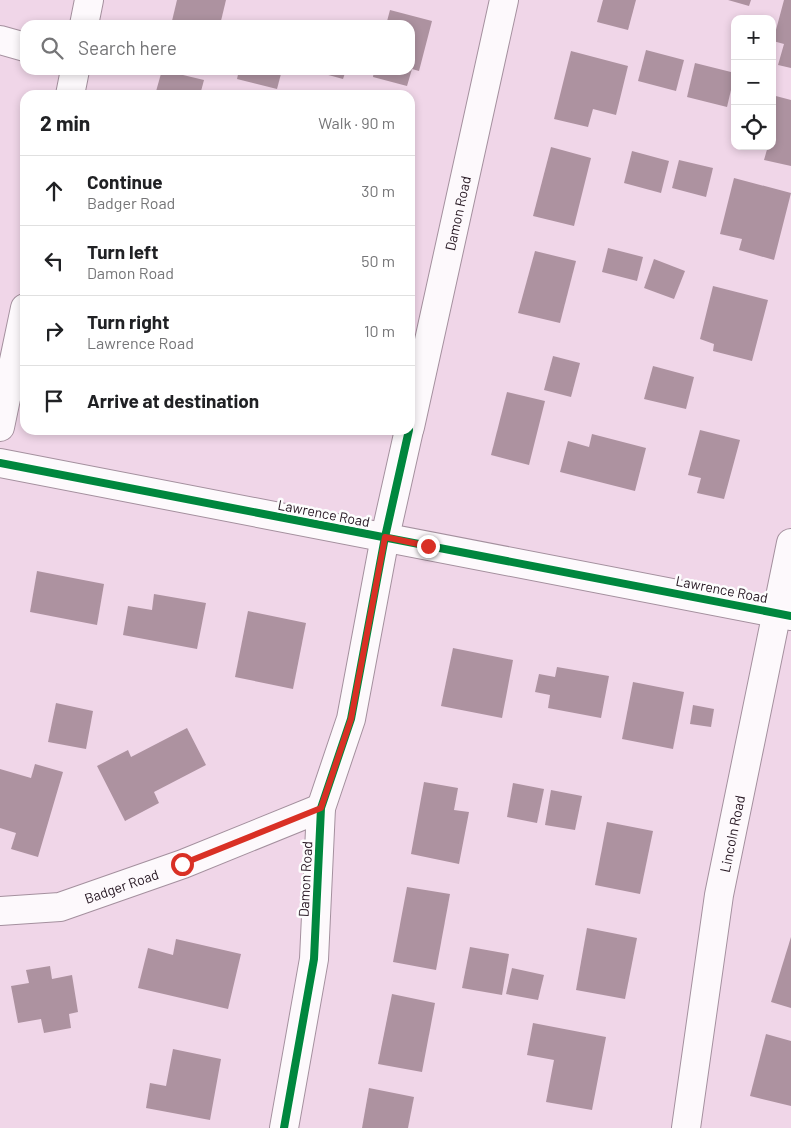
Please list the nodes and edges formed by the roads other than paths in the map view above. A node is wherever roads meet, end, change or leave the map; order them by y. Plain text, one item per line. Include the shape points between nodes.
1 (89, 0) edge
2 (504, 0) edge
3 (85, 20) edge
4 (0, 40) edge
5 (20, 45) edge
6 (74, 75) edge
7 (71, 90) edge
8 (20, 332) edge
9 (415, 405) edge
10 (0, 427) edge
11 (408, 435) edge
12 (0, 463) edge
13 (385, 537) junction
14 (791, 544) edge
15 (784, 614) edge
16 (321, 808) junction
17 (0, 911) edge
18 (284, 1128) edge
19 (686, 1128) edge

1 - 3 street
2 - 9 street, Damon Road
4 - 5 street
6 - 7 street
8 - 10 street
11 - 13 street, Damon Road
12 - 13 street, Lawrence Road
13 - 15 street, Lawrence Road
13 - 16 street, Damon Road via 351,719
14 - 15 street, Lincoln Road
15 - 19 street, Lincoln Road via 720,895
16 - 17 street, Badger Road via 182,864 60,907
16 - 18 street, Damon Road via 314,960

